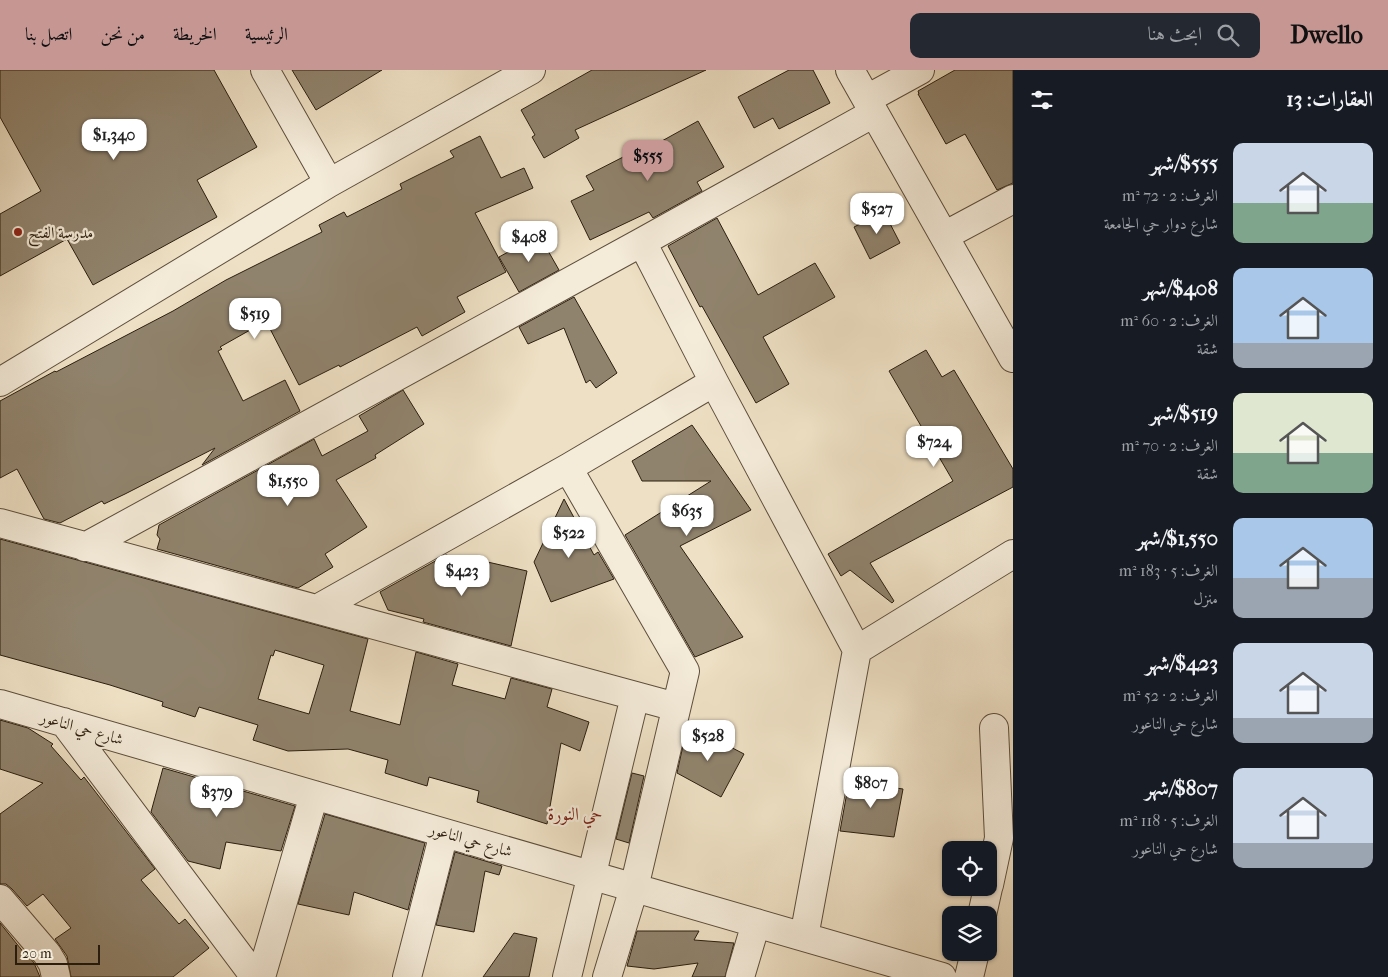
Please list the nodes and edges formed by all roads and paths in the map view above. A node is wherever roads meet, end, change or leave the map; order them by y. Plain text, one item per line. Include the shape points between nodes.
1 (265, 70) edge
2 (531, 70) edge
3 (850, 70) edge
4 (920, 70) edge
5 (870, 106) junction
6 (328, 183) junction
7 (1013, 199) edge
8 (944, 236) junction
9 (642, 242) junction
10 (1013, 358) edge
11 (0, 382) edge
12 (714, 382) junction
13 (568, 468) junction
14 (0, 523) edge
15 (85, 546) junction
16 (1013, 554) edge
17 (317, 609) junction
18 (857, 650) junction
19 (635, 696) junction
20 (0, 704) edge
21 (676, 707) junction
22 (64, 722) junction
23 (994, 728) dead end
24 (314, 795) junction
25 (444, 833) junction
26 (997, 847) edge
27 (592, 876) junction
28 (634, 888) junction
29 (0, 899) edge
30 (756, 924) junction
31 (804, 937) junction
32 (972, 961) edge
33 (56, 977) edge
34 (256, 977) edge
35 (261, 977) edge
36 (408, 977) edge
37 (567, 977) edge
38 (607, 977) edge
39 (740, 977) edge
40 (942, 977) edge
41 (969, 977) edge

1 - 6 street
2 - 6 street
3 - 5 street
4 - 5 street
5 - 8 street
5 - 9 street
6 - 11 street
7 - 8 street
8 - 10 street
9 - 12 street
9 - 15 street
12 - 13 street
12 - 18 street
13 - 17 street
13 - 21 street via 685,671
14 - 15 street
15 - 17 street
16 - 18 street
17 - 19 street
18 - 31 street
19 - 21 street
19 - 27 street
20 - 22 street, شارع حي الناعور
21 - 28 street
22 - 24 street, شارع حي الناعور
22 - 34 street
23 - 26 street
24 - 25 street, شارع حي الناعور
24 - 35 street
25 - 27 street, شارع حي الناعور
25 - 36 street
27 - 28 street, شارع حي الناعور
27 - 37 street
28 - 30 street, شارع حي الناعور
28 - 38 street
29 - 33 street via 47,954
30 - 31 street, شارع حي الناعور
30 - 39 street
31 - 40 street, شارع حي الناعور
32 - 41 street

